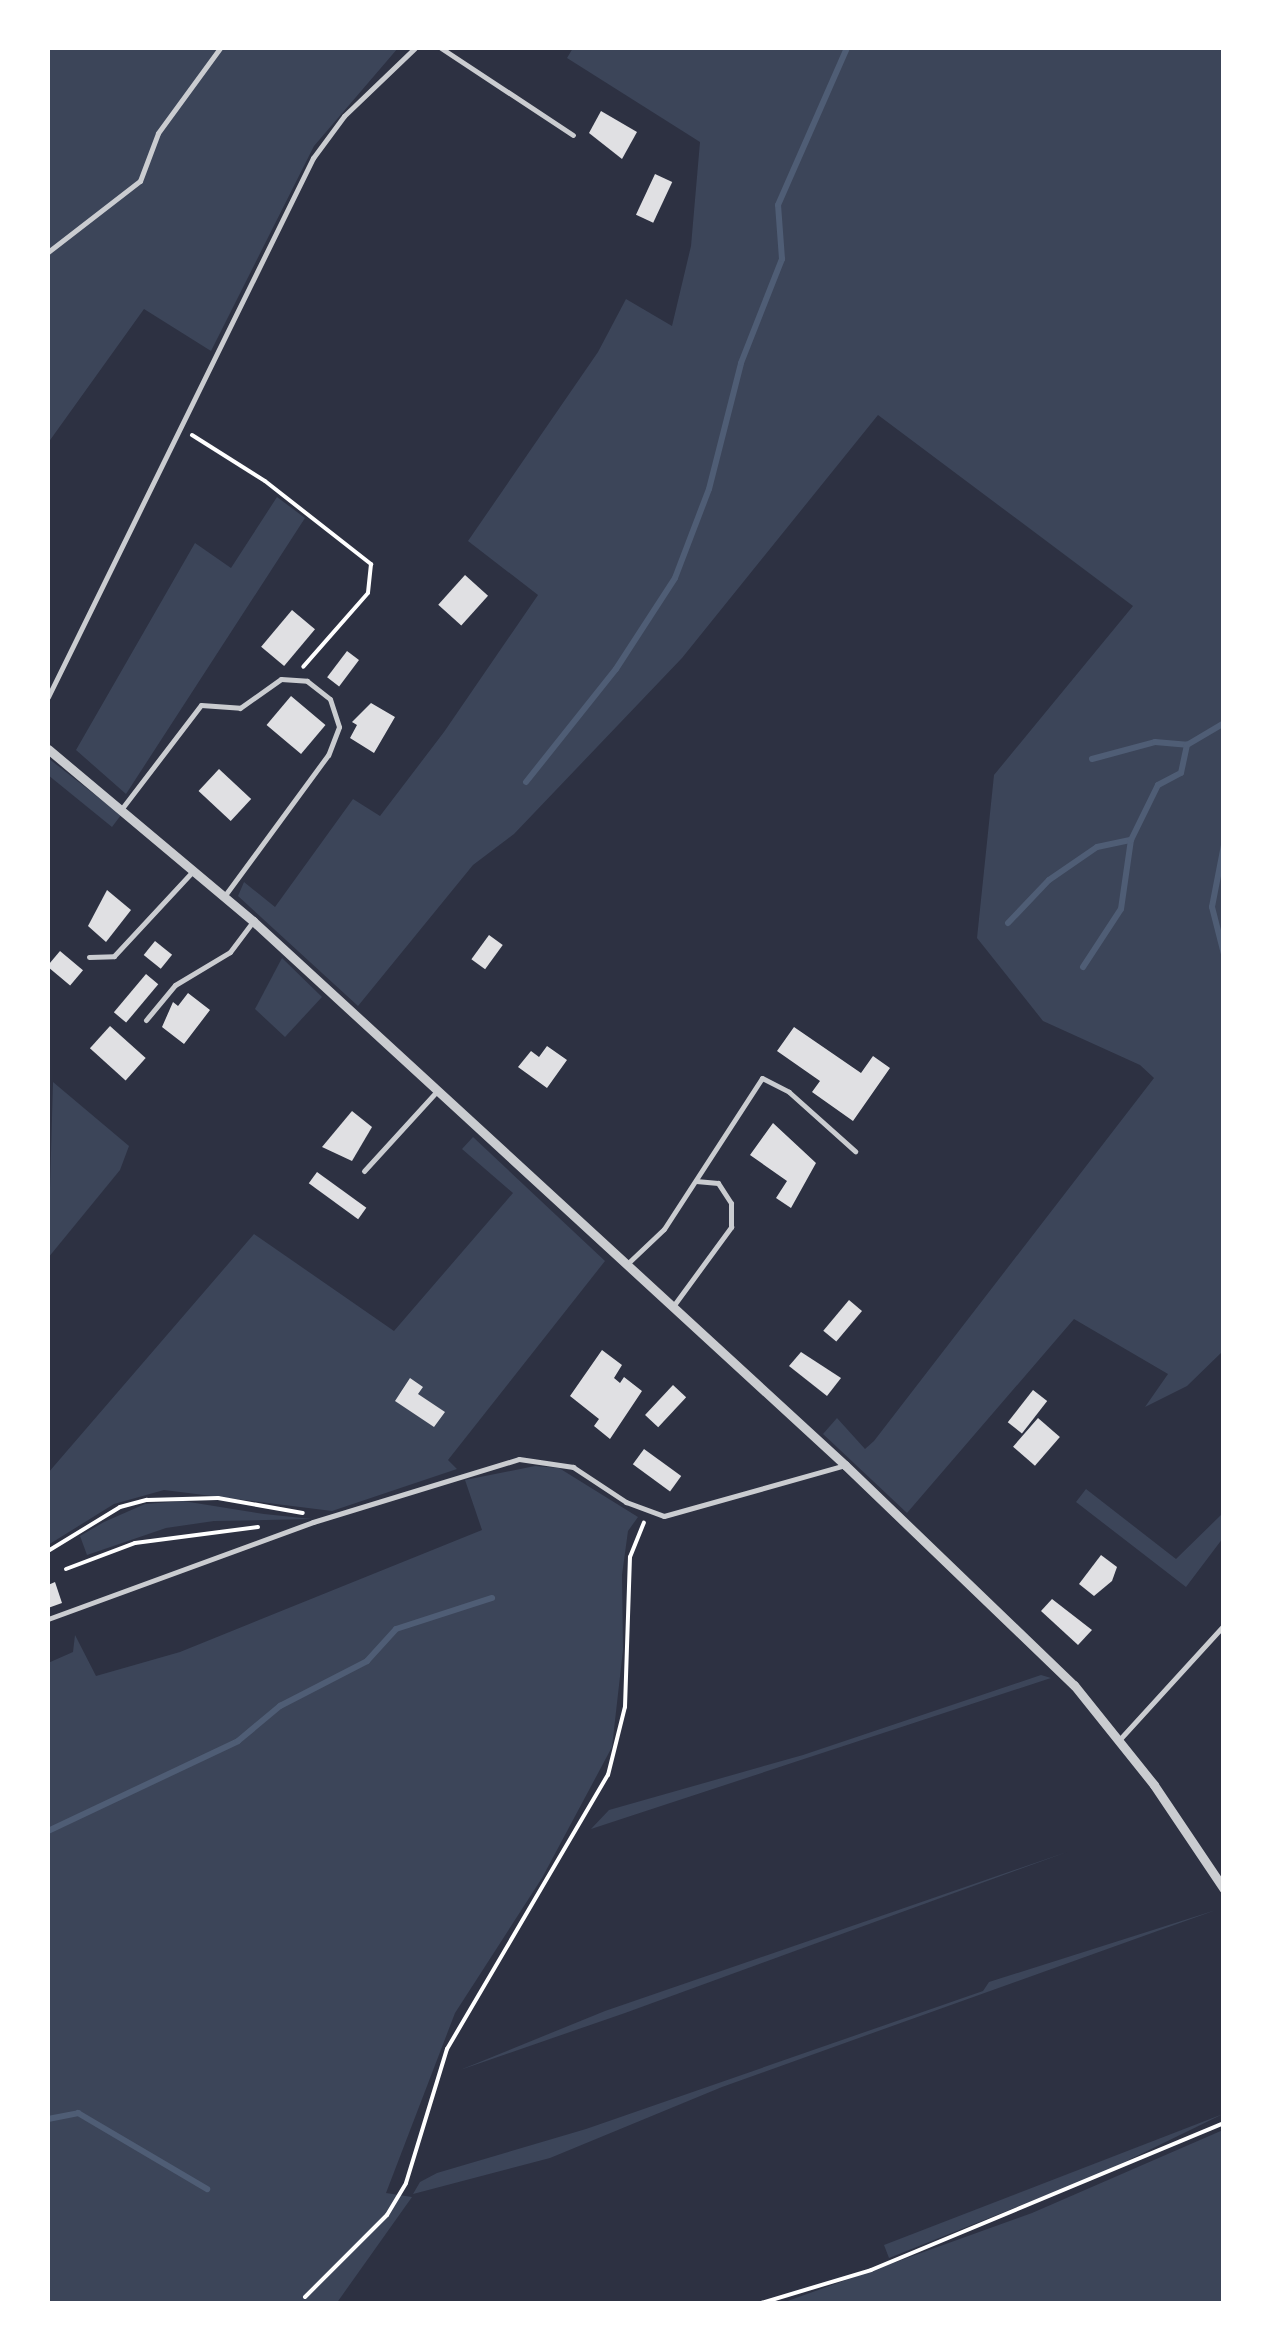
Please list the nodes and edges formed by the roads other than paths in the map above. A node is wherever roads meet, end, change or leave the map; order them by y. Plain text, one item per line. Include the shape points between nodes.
1 (220, 48) edge
2 (415, 48) edge
3 (441, 48) edge
4 (573, 135) dead end
5 (48, 252) edge
6 (48, 697) edge
7 (48, 749) edge
8 (123, 807) junction
9 (194, 870) junction
10 (224, 896) junction
11 (252, 921) junction
12 (90, 957) dead end
13 (146, 1020) dead end
14 (437, 1092) junction
15 (854, 1151) dead end
16 (364, 1170) dead end
17 (696, 1182) junction
18 (624, 1267) junction
19 (672, 1308) junction
20 (845, 1465) junction
21 (48, 1619) edge
22 (1224, 1624) edge
23 (1120, 1739) junction
24 (1224, 1890) edge

1 - 5 lane via 158,132 140,180
2 - 6 lane via 344,116 313,158
3 - 4 lane
7 - 8 street
8 - 9 street
8 - 10 lane via 201,705 240,708 281,679 307,682 330,699 339,726 328,755
9 - 10 street
9 - 12 lane via 114,956
10 - 11 street
11 - 13 lane via 230,952 175,985
11 - 14 street
14 - 16 lane
14 - 18 street
15 - 17 lane via 789,1092 762,1078
17 - 18 lane via 664,1228
17 - 19 lane via 718,1183 731,1203 731,1227
18 - 19 street
19 - 20 street
20 - 21 lane via 695,1512 655,1514 573,1467 519,1459 325,1518
20 - 23 street via 1074,1685
22 - 23 lane
23 - 24 street

